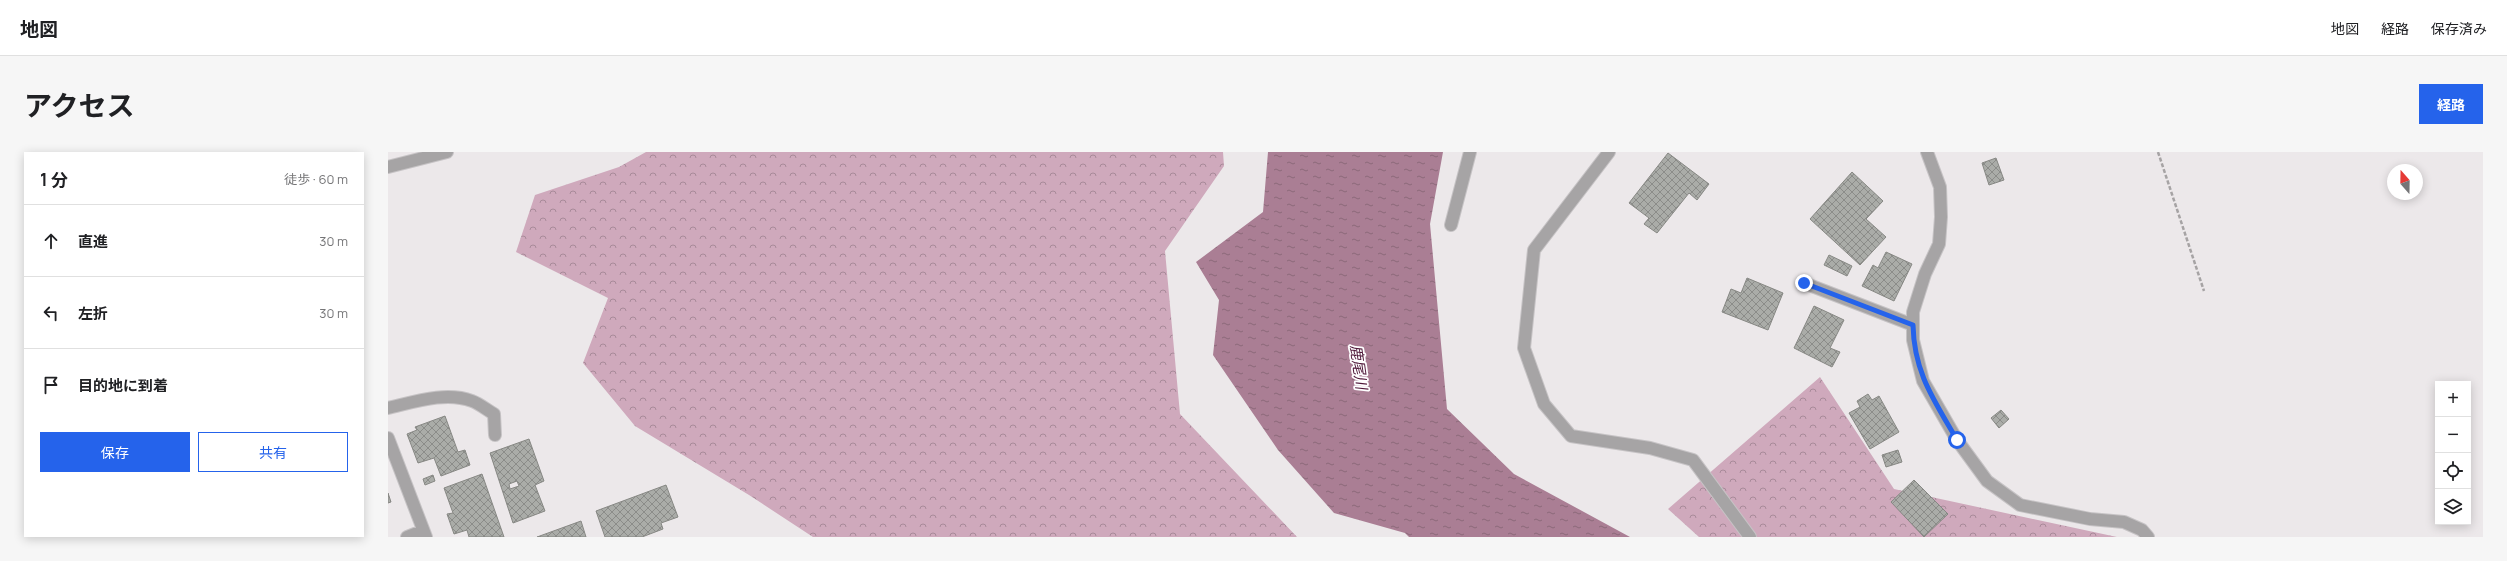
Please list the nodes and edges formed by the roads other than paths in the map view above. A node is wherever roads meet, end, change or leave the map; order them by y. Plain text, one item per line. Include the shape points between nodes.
1 (447, 152) edge
2 (1470, 152) edge
3 (1609, 152) edge
4 (1927, 152) edge
5 (388, 167) edge
6 (1451, 225) dead end
7 (1804, 283) dead end
8 (1913, 325) junction
9 (388, 408) edge
10 (495, 435) dead end
11 (388, 438) edge
12 (424, 534) edge
13 (407, 537) edge
14 (1750, 537) edge
15 (2148, 537) edge

1 - 5 street
2 - 6 street
3 - 14 street via 1534,250 1524,348 1544,404 1571,436 1650,448 1693,460
4 - 8 street via 1940,186 1939,244 1913,312
7 - 8 street
8 - 15 street via 1913,340 1923,381 1957,440 1987,481 2020,505 2090,519 2124,522 2142,530
9 - 10 street via 458,397 473,401 494,414
11 - 12 street
12 - 13 street

